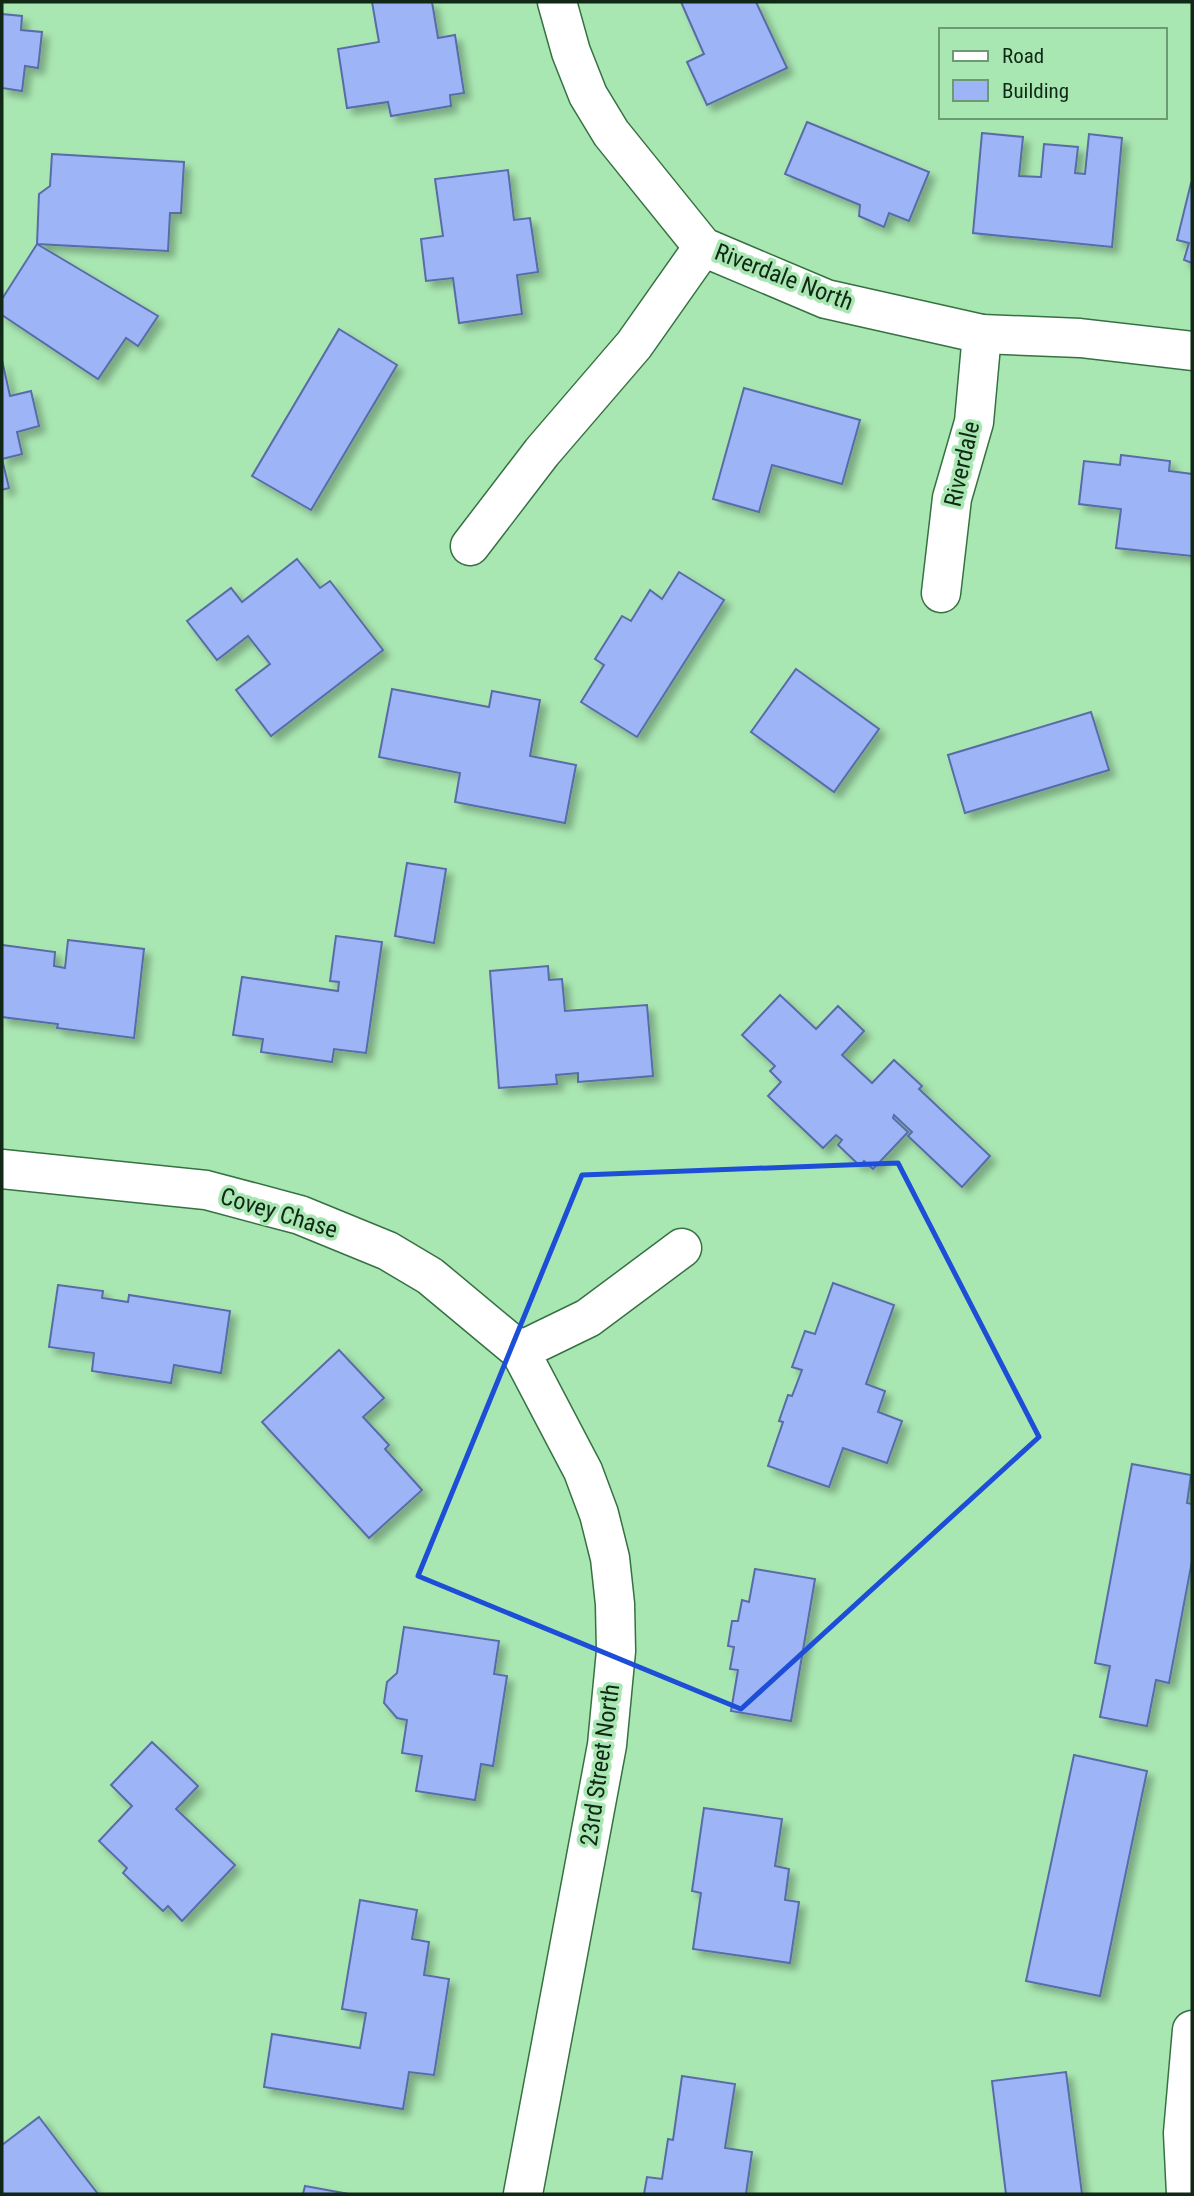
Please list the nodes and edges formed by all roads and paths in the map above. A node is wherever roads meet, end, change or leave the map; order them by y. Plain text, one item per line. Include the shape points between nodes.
1 (557, 2) edge
2 (703, 247) junction
3 (982, 334) junction
4 (1192, 351) edge
5 (470, 545) dead end
6 (941, 593) dead end
7 (2, 1169) edge
8 (682, 1248) dead end
9 (520, 1351) junction
10 (1192, 2030) edge
11 (523, 2194) edge
12 (1186, 2194) edge

1 - 2 street, Riverdale North via 571,52 611,133
2 - 3 street, Riverdale North via 826,299
2 - 5 street via 634,345
3 - 4 street, Riverdale North via 1080,338
3 - 6 street, Riverdale via 974,422 952,498
7 - 9 street, Covey Chase via 206,1191 300,1215 388,1251 430,1276
8 - 9 street via 588,1318
9 - 11 street, 23rd Street North via 583,1471 599,1514 610,1558 616,1639 607,1745
10 - 12 street via 1183,2133

